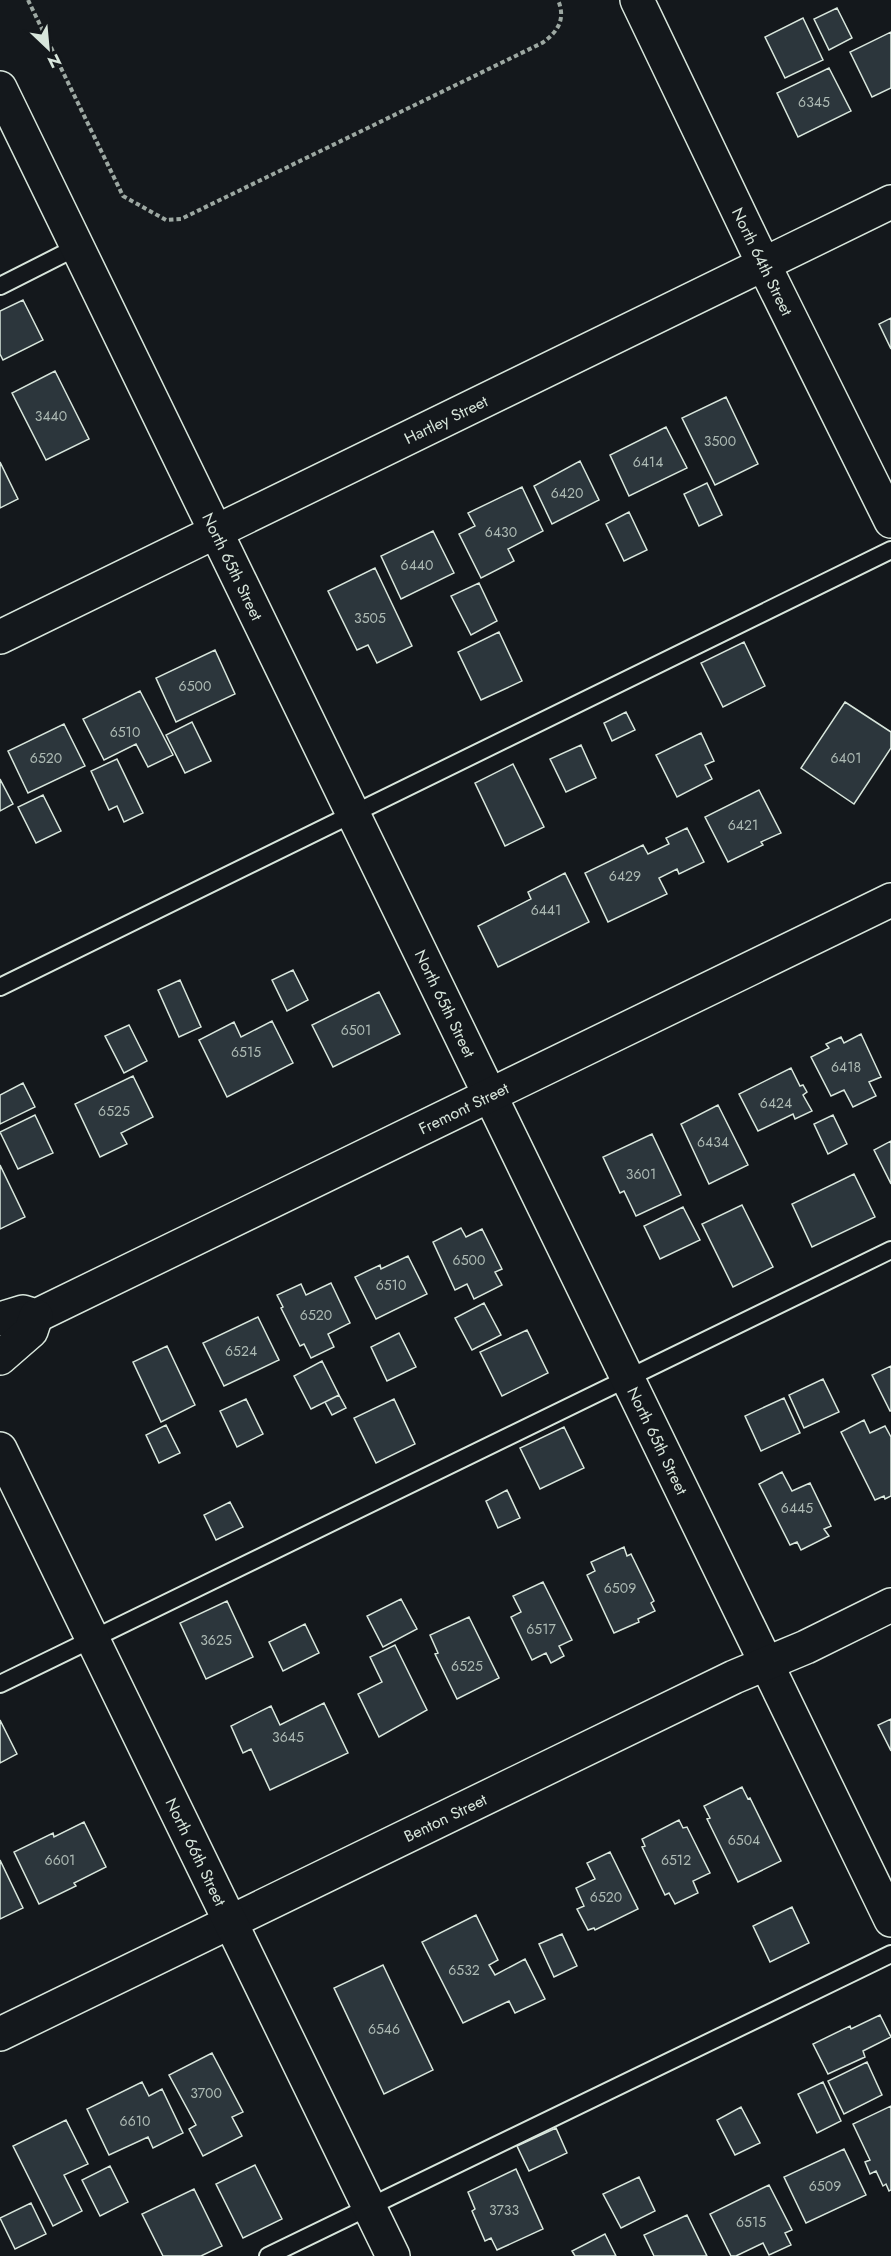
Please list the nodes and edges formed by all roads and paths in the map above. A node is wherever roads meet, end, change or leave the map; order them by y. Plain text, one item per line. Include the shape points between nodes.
1 (28, 0) edge
2 (558, 0) edge
3 (637, 0) edge
4 (0, 88) edge
5 (891, 202) edge
6 (77, 247) junction
7 (763, 263) junction
8 (0, 286) edge
9 (891, 521) edge
10 (215, 532) junction
11 (891, 550) edge
12 (0, 637) edge
13 (351, 813) junction
14 (891, 900) edge
15 (0, 987) edge
16 (489, 1095) junction
17 (891, 1250) edge
18 (36, 1316) junction
19 (0, 1319) edge
20 (0, 1358) edge
21 (627, 1380) junction
22 (0, 1449) edge
23 (891, 1605) edge
24 (92, 1639) junction
25 (767, 1665) junction
26 (0, 1684) edge
27 (891, 1920) edge
28 (231, 1922) junction
29 (891, 1954) edge
30 (0, 2034) edge
31 (369, 2207) junction
32 (268, 2256) edge
33 (393, 2256) edge

1 - 2 path via 123,196 174,221 542,43 556,32 561,22
3 - 7 street, North 64th Street
4 - 6 street, North 65th Street
5 - 7 street, Hartley Street
6 - 8 lane
6 - 10 street, North 65th Street
7 - 9 street, North 64th Street
7 - 10 street, Hartley Street
10 - 12 street, Hartley Street
10 - 13 street, North 65th Street
11 - 13 lane
13 - 15 lane
13 - 16 street, North 65th Street
14 - 16 street, Fremont Street
16 - 18 street, Fremont Street
16 - 21 street, North 65th Street
17 - 21 lane
18 - 19 street, Fremont Street via 23,1312
18 - 20 street via 31,1331
21 - 24 lane
21 - 25 street, North 65th Street
22 - 24 street, North 66th Street
23 - 25 street, Benton Street
24 - 26 lane
24 - 28 street, North 66th Street
25 - 27 street, North 65th Street
25 - 28 street, Benton Street via 734,1677
28 - 30 street, Benton Street
28 - 31 street, North 66th Street
29 - 31 lane
31 - 32 lane
31 - 33 street, North 66th Street

